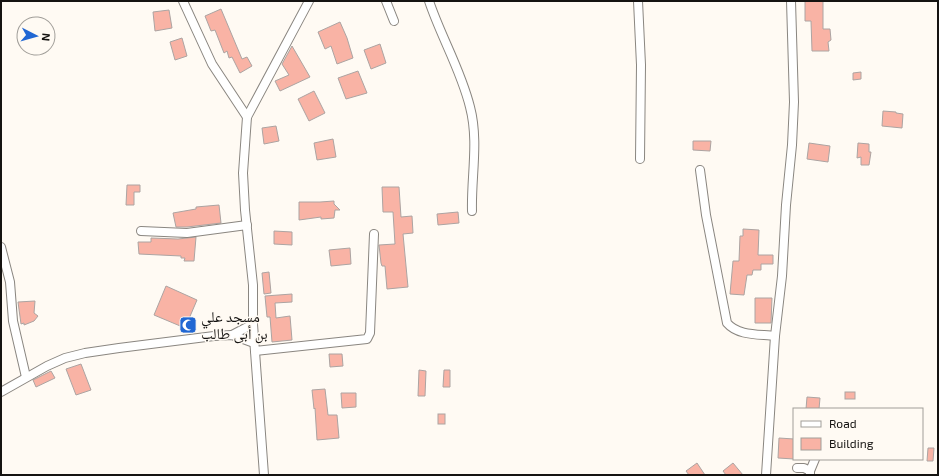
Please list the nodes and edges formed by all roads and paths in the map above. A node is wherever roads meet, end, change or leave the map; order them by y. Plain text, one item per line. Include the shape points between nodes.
1 (183, 1) edge
2 (309, 1) edge
3 (386, 1) edge
4 (429, 1) edge
5 (638, 1) edge
6 (791, 1) edge
7 (394, 21) dead end
8 (247, 117) junction
9 (640, 159) dead end
10 (700, 170) dead end
11 (472, 211) dead end
12 (247, 225) junction
13 (141, 230) dead end
14 (374, 234) dead end
15 (1, 247) edge
16 (253, 324) junction
17 (232, 335) junction
18 (775, 336) junction
19 (254, 347) junction
20 (26, 377) junction
21 (1, 392) edge
22 (815, 460) edge
23 (797, 468) dead end
24 (810, 473) edge
25 (264, 475) edge
26 (766, 475) edge

1 - 8 street via 212,64
2 - 8 street
3 - 7 street
4 - 11 street via 471,108 474,127
5 - 9 street via 641,65
6 - 18 street via 794,102 792,145
8 - 12 street via 243,173
10 - 18 street via 727,323 739,332
12 - 13 street via 187,233
12 - 16 street
14 - 19 street via 370,333 367,338
15 - 20 street via 10,282 12,314
16 - 17 street
16 - 19 street
17 - 19 street
17 - 20 street via 193,338 65,358
18 - 26 street
19 - 25 street
20 - 21 street
22 - 24 street
23 - 24 street via 804,468

